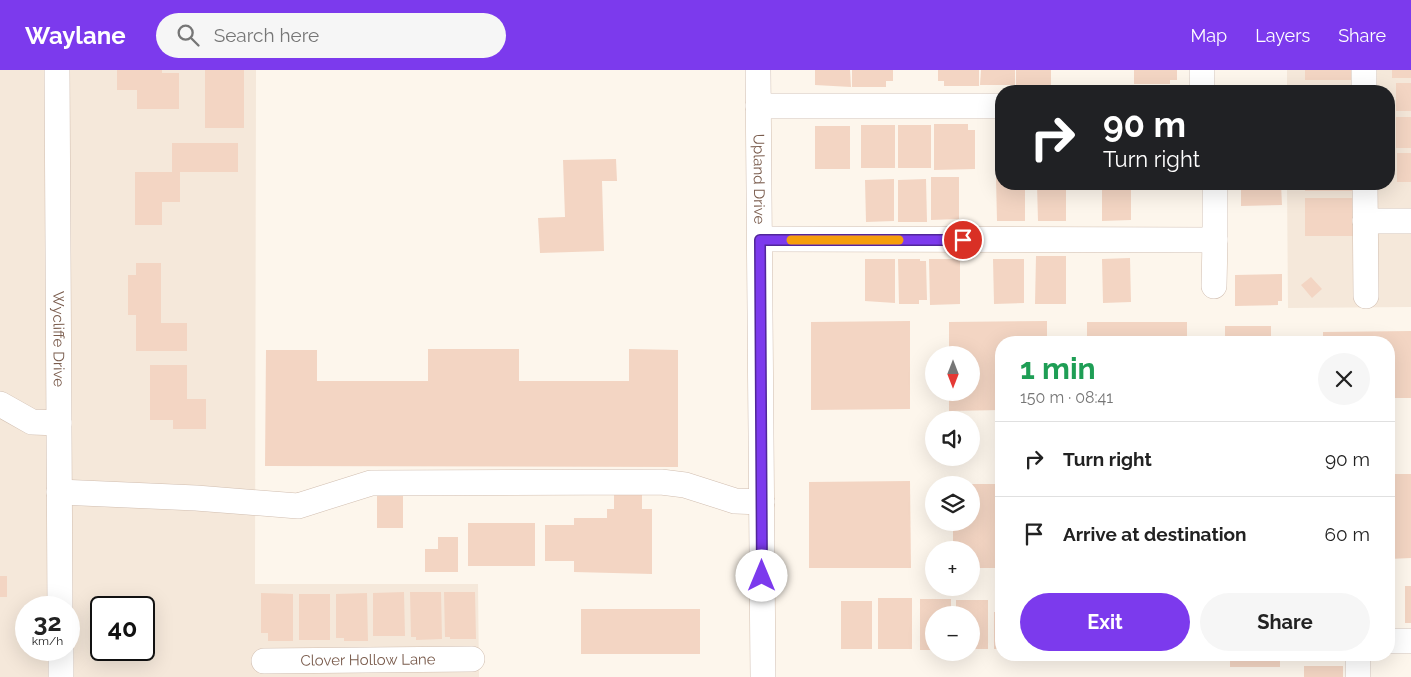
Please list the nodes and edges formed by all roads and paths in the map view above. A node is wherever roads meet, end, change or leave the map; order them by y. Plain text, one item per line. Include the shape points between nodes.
1 (56, 70) edge
2 (758, 70) edge
3 (1202, 70) edge
4 (1364, 70) edge
5 (1202, 85) edge
6 (1364, 85) edge
7 (758, 106) junction
8 (995, 106) edge
9 (1365, 190) edge
10 (1215, 192) dead end
11 (1411, 221) edge
12 (1365, 222) junction
13 (760, 240) junction
14 (1215, 240) junction
15 (1214, 286) dead end
16 (1366, 296) dead end
17 (0, 404) edge
18 (59, 422) junction
19 (59, 492) junction
20 (762, 502) junction
21 (60, 596) edge
22 (1395, 641) edge
23 (1411, 641) edge
24 (472, 659) dead end
25 (60, 661) edge
26 (264, 661) dead end
27 (1358, 661) edge
28 (332, 669) edge
29 (61, 677) edge
30 (762, 677) edge
31 (1358, 677) edge

1 - 18 street, Wycliffe Drive
2 - 7 street, Upland Drive
3 - 5 street
4 - 6 street
7 - 8 street
7 - 13 street, Upland Drive
9 - 12 street
10 - 14 street
11 - 12 street
12 - 16 street
13 - 14 street
13 - 20 street, Upland Drive
14 - 15 street
17 - 18 street via 32,422
18 - 19 street, Wycliffe Drive
19 - 20 street via 298,506 371,483 661,482 685,485 735,502
19 - 21 street, Wycliffe Drive
20 - 30 street, Upland Drive
22 - 23 street
24 - 28 street, Clover Hollow Lane
25 - 29 street
26 - 28 street, Clover Hollow Lane
27 - 31 street

